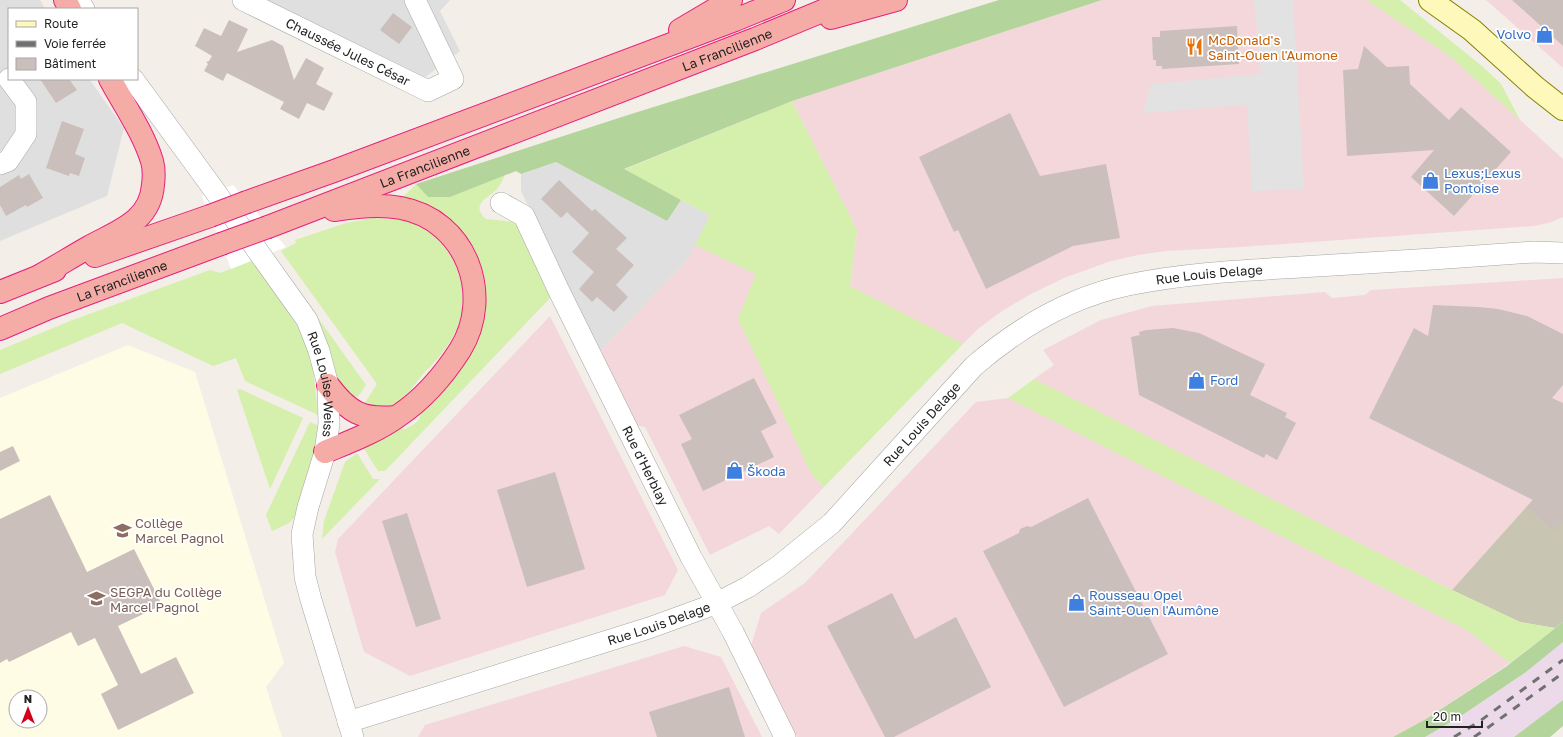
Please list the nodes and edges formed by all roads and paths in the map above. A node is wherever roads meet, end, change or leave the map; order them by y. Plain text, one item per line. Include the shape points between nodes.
1 (243, 0) edge
2 (415, 0) edge
3 (731, 0) edge
4 (784, 0) edge
5 (848, 0) edge
6 (896, 0) edge
7 (1430, 0) edge
8 (1446, 0) edge
9 (1472, 30) junction
10 (755, 39) junction
11 (636, 57) junction
12 (0, 66) edge
13 (8, 78) edge
14 (10, 80) edge
15 (111, 80) edge
16 (134, 80) edge
17 (1535, 87) junction
18 (1563, 109) edge
19 (1563, 122) edge
20 (0, 164) edge
21 (501, 203) dead end
22 (305, 213) junction
23 (1563, 238) edge
24 (1534, 252) junction
25 (1563, 253) edge
26 (41, 275) junction
27 (0, 292) edge
28 (0, 328) edge
29 (328, 385) junction
30 (397, 417) junction
31 (325, 452) junction
32 (715, 604) junction
33 (351, 730) edge
34 (785, 737) edge

1 - 2 street, Chaussée Jules César via 428,91 453,79
3 - 11 highway
4 - 11 highway, La Francilienne
5 - 10 highway, La Francilienne
6 - 10 highway
7 - 9 main road
8 - 9 main road
9 - 17 main road
10 - 22 highway, La Francilienne
11 - 26 highway, La Francilienne, bridge via 334,171
12 - 13 street
14 - 20 street via 26,102 26,134 8,161
15 - 26 highway via 144,140 152,162 154,178 148,206 138,219
16 - 29 street, Rue Louise Weiss via 307,320 320,351
17 - 18 main road
17 - 19 main road
21 - 32 street, Rue d'Herblay via 524,216
22 - 28 highway, La Francilienne, bridge
22 - 30 highway via 381,206 401,208 434,221 453,238 467,259 475,297 466,339 421,398
23 - 24 street
24 - 25 street, Rue Louis Delage
24 - 32 street, Rue Louis Delage via 1189,275 1126,285 1070,304 1019,330 992,350 974,366 832,523 774,570
26 - 27 highway, La Francilienne
29 - 30 highway via 346,406 364,416
29 - 31 street, Rue Louise Weiss
30 - 31 highway via 375,430
31 - 33 street, Rue Louise Weiss via 302,534 305,577
32 - 33 street, Rue Louis Delage
32 - 34 street, Rue d'Herblay via 733,632

